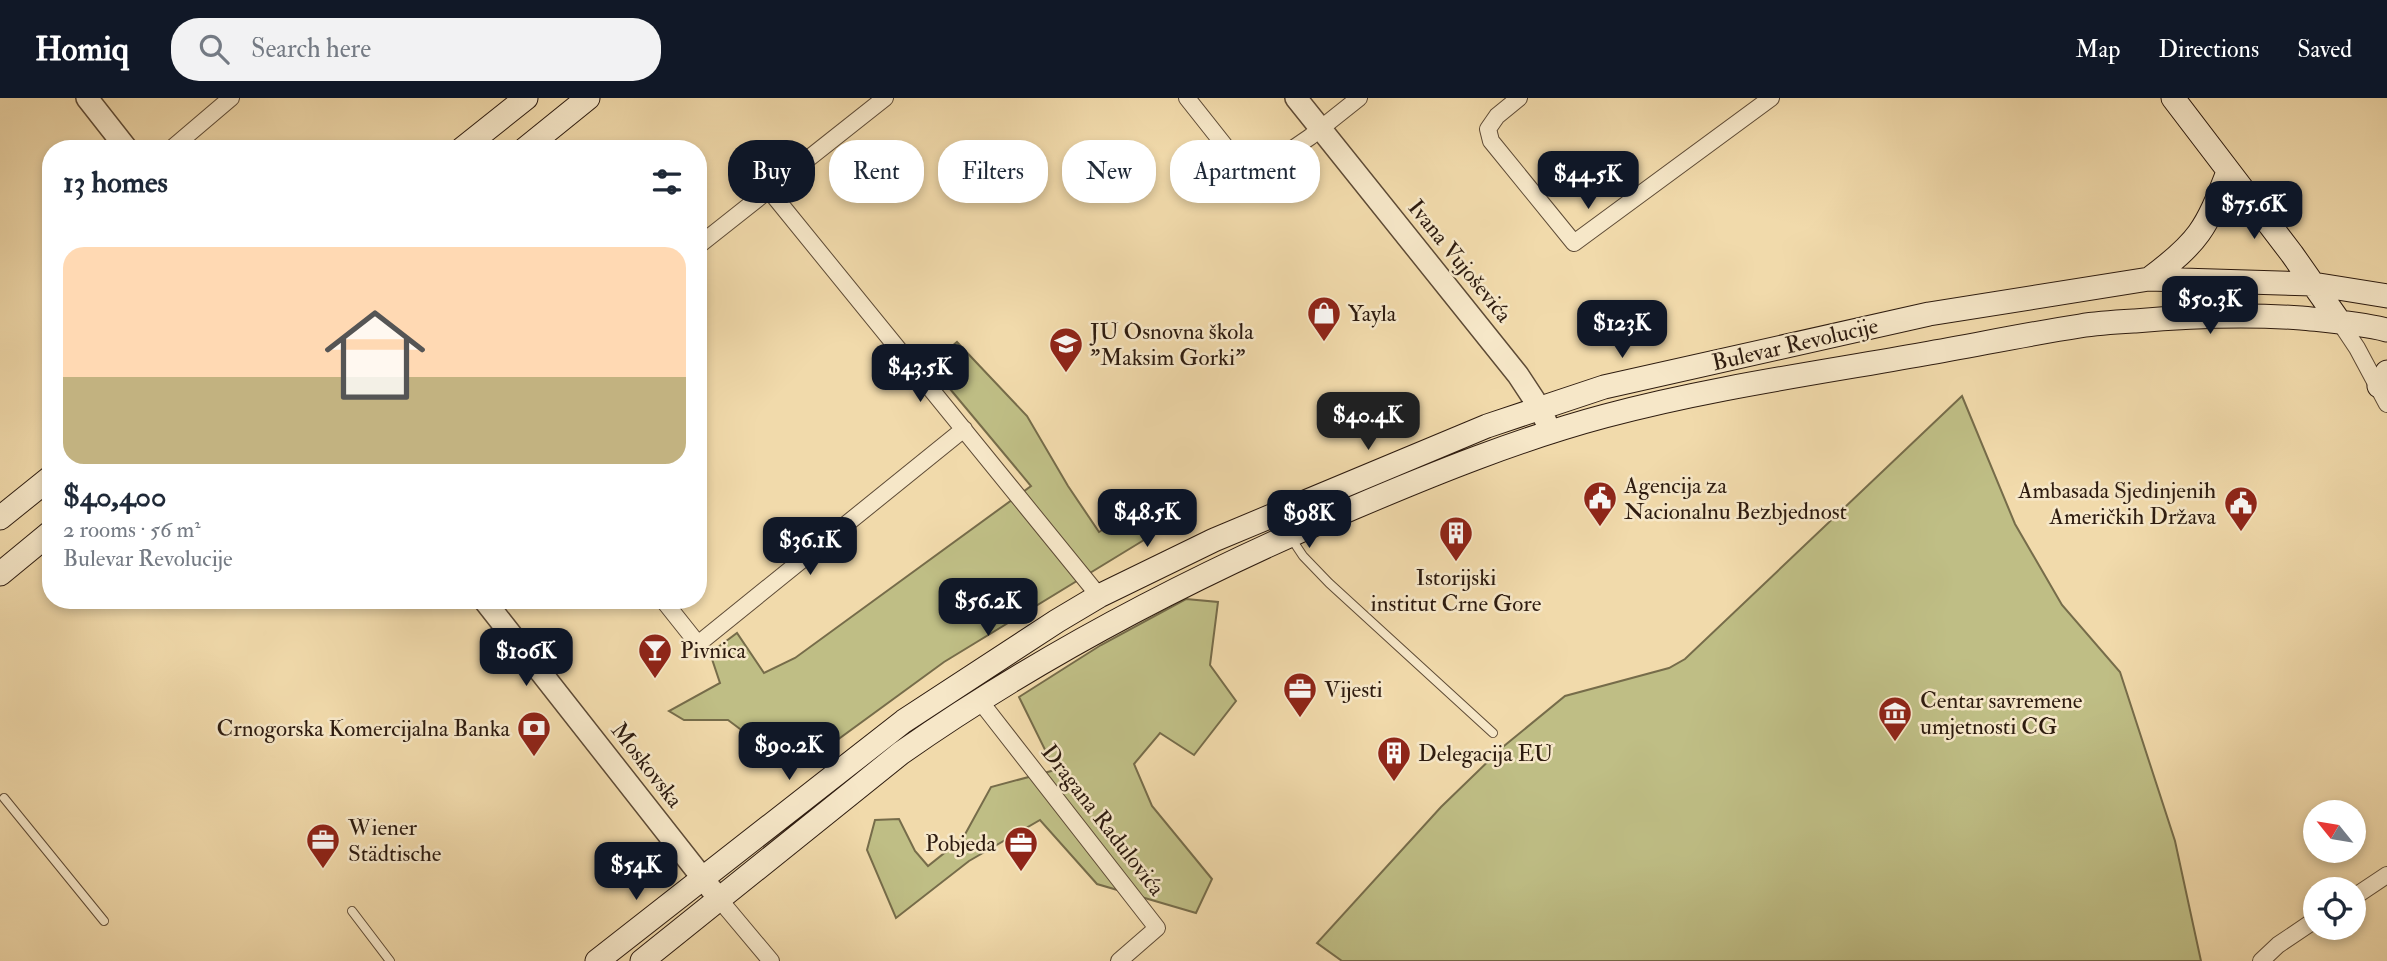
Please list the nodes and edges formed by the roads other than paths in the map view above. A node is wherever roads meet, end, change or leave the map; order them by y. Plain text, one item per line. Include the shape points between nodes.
1 (87, 98) edge
2 (231, 98) edge
3 (526, 98) edge
4 (588, 98) edge
5 (886, 98) edge
6 (1187, 98) edge
7 (1296, 98) edge
8 (1359, 98) edge
9 (1519, 98) edge
10 (1771, 98) edge
11 (2173, 98) edge
12 (1320, 128) junction
13 (120, 140) edge
14 (182, 140) edge
15 (473, 140) edge
16 (536, 140) edge
17 (815, 154) edge
18 (2228, 172) junction
19 (753, 203) edge
20 (780, 203) edge
21 (707, 239) edge
22 (2149, 279) junction
23 (2313, 284) junction
24 (2387, 296) edge
25 (2339, 321) junction
26 (2387, 330) edge
27 (2384, 387) edge
28 (1539, 407) junction
29 (964, 429) junction
30 (1551, 432) junction
31 (42, 484) edge
32 (0, 518) edge
33 (1290, 535) junction
34 (42, 539) edge
35 (0, 574) edge
36 (1099, 596) junction
37 (491, 609) edge
38 (670, 609) edge
39 (980, 701) junction
40 (1493, 733) dead end
41 (4, 798) dead end
42 (2387, 875) edge
43 (702, 877) junction
44 (2366, 889) edge
45 (719, 899) junction
46 (352, 911) dead end
47 (104, 921) dead end
48 (2303, 928) edge
49 (390, 961) edge
50 (597, 961) edge
51 (642, 961) edge
52 (771, 961) edge
53 (1119, 961) edge
54 (2261, 961) edge

1 - 13 street
2 - 14 street
3 - 15 main road
4 - 16 main road
5 - 17 street
6 - 12 street via 1253,176
7 - 12 street, Ivana Vujoševića
8 - 12 street
9 - 10 street via 1488,129 1491,141 1574,243
11 - 18 main road
12 - 28 street, Ivana Vujoševića
18 - 22 main road via 2200,234 2181,256
18 - 23 main road
19 - 21 street
20 - 29 street
22 - 23 main road, Bulevar Revolucije
22 - 28 main road, Bulevar Revolucije via 1928,314 1604,387
23 - 24 main road, Bulevar Revolucije
23 - 25 main road
25 - 26 main road, Bulevar Revolucije
25 - 27 street
25 - 30 main road, Bulevar Revolucije via 2205,314 2082,325 1755,384
28 - 30 street, Ivana Vujoševića
28 - 36 main road, Bulevar Revolucije via 1242,528
29 - 36 street
29 - 38 street via 698,644
30 - 33 main road, Bulevar Revolucije
31 - 32 main road
33 - 39 main road, Bulevar Revolucije via 1148,603
33 - 40 lane via 1329,583
34 - 35 main road
36 - 43 main road, Bulevar Revolucije via 904,721
37 - 43 street, Moskovska
39 - 45 main road, Bulevar Revolucije via 901,753
39 - 53 street, Dragana Radulovića via 1157,928
41 - 47 lane
42 - 44 street
43 - 45 street, Moskovska
43 - 50 main road, Bulevar Revolucije
45 - 51 main road, Bulevar Revolucije
45 - 52 street, Moskovska
46 - 49 lane
48 - 54 street

